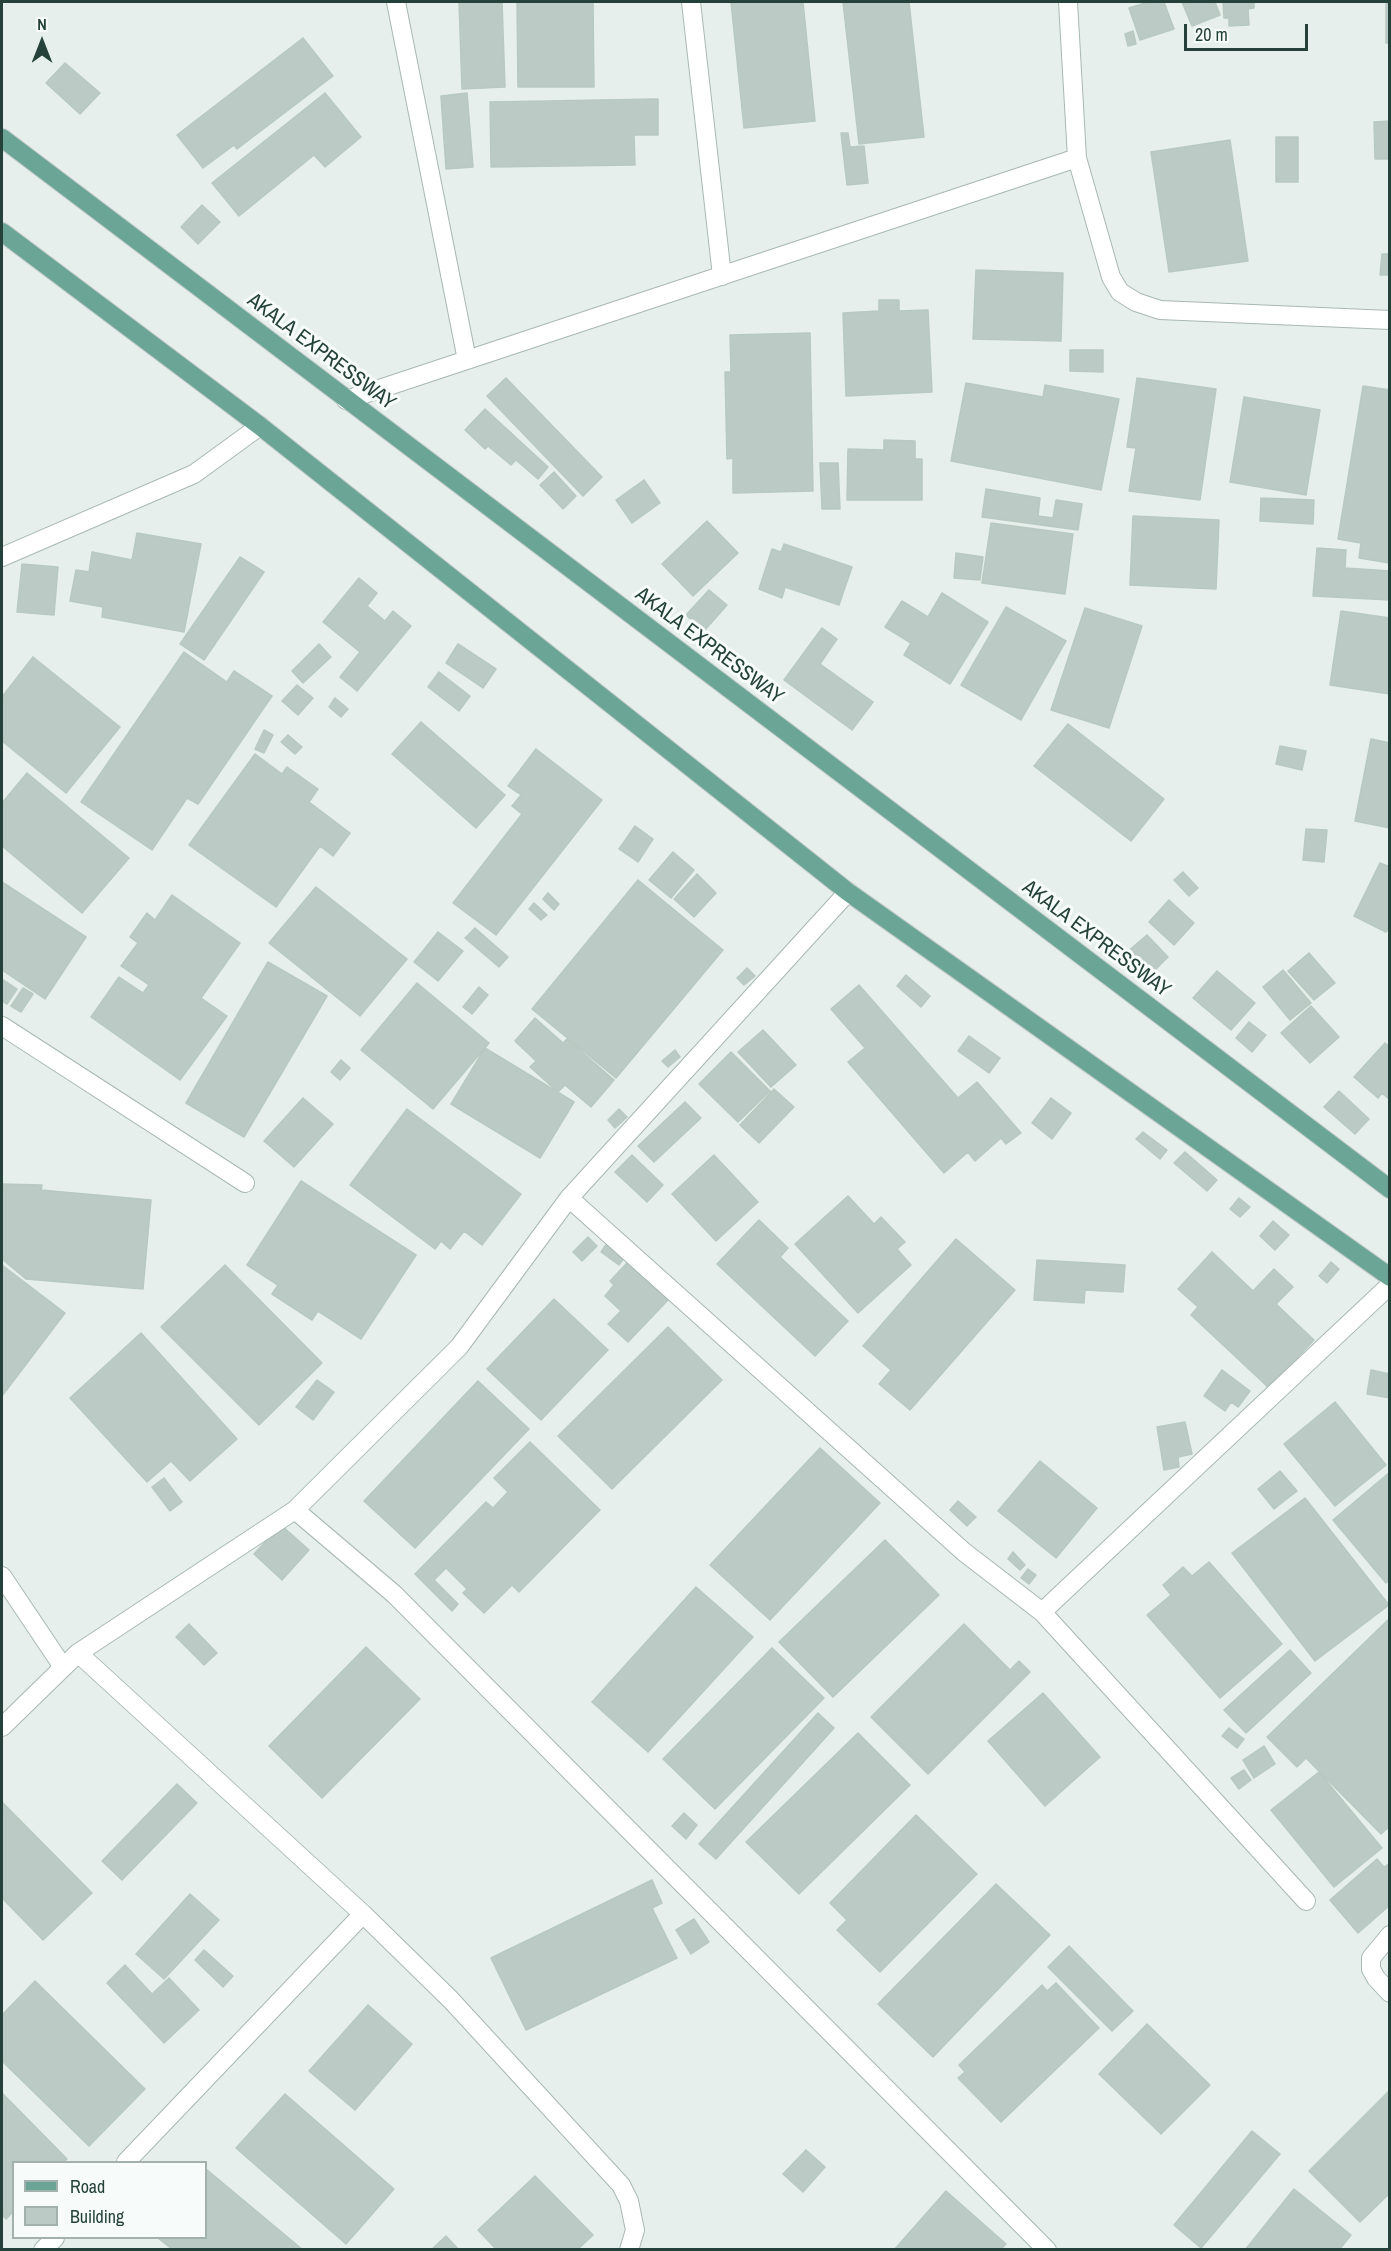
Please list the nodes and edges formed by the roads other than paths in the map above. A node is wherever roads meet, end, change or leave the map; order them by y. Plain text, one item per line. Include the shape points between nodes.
1 (396, 2) edge
2 (691, 2) edge
3 (1068, 2) edge
4 (2, 138) edge
5 (1077, 158) junction
6 (2, 232) edge
7 (722, 276) junction
8 (1389, 320) edge
9 (467, 360) junction
10 (346, 400) junction
11 (260, 426) junction
12 (2, 558) edge
13 (848, 892) junction
14 (2, 1026) edge
15 (245, 1183) dead end
16 (1389, 1189) edge
17 (569, 1198) junction
18 (1389, 1277) edge
19 (1389, 1285) edge
20 (295, 1510) junction
21 (2, 1576) edge
22 (1042, 1612) junction
23 (78, 1653) junction
24 (63, 1667) junction
25 (2, 1727) edge
26 (1306, 1901) dead end
27 (363, 1914) junction
28 (1389, 1935) edge
29 (1389, 1993) edge
30 (128, 2161) edge
31 (629, 2250) edge
32 (1047, 2250) edge

1 - 9 street
2 - 7 street
3 - 5 street
4 - 10 main road, AKALA EXPRESSWAY
5 - 7 street
5 - 8 street via 1111,277 1120,292 1136,302 1160,310
6 - 11 main road
7 - 9 street
9 - 10 street
10 - 16 main road, AKALA EXPRESSWAY
11 - 12 street via 194,474
11 - 13 main road
13 - 17 street
13 - 18 main road
14 - 15 street
17 - 20 street via 459,1347
17 - 22 street via 964,1552
19 - 22 street
20 - 23 street
20 - 32 street via 394,1593
21 - 24 street
22 - 26 street
23 - 24 street
23 - 27 street
24 - 25 street
27 - 30 street
27 - 31 street via 451,2000 621,2185 630,2201 635,2230
28 - 29 street via 1371,1958 1371,1969

